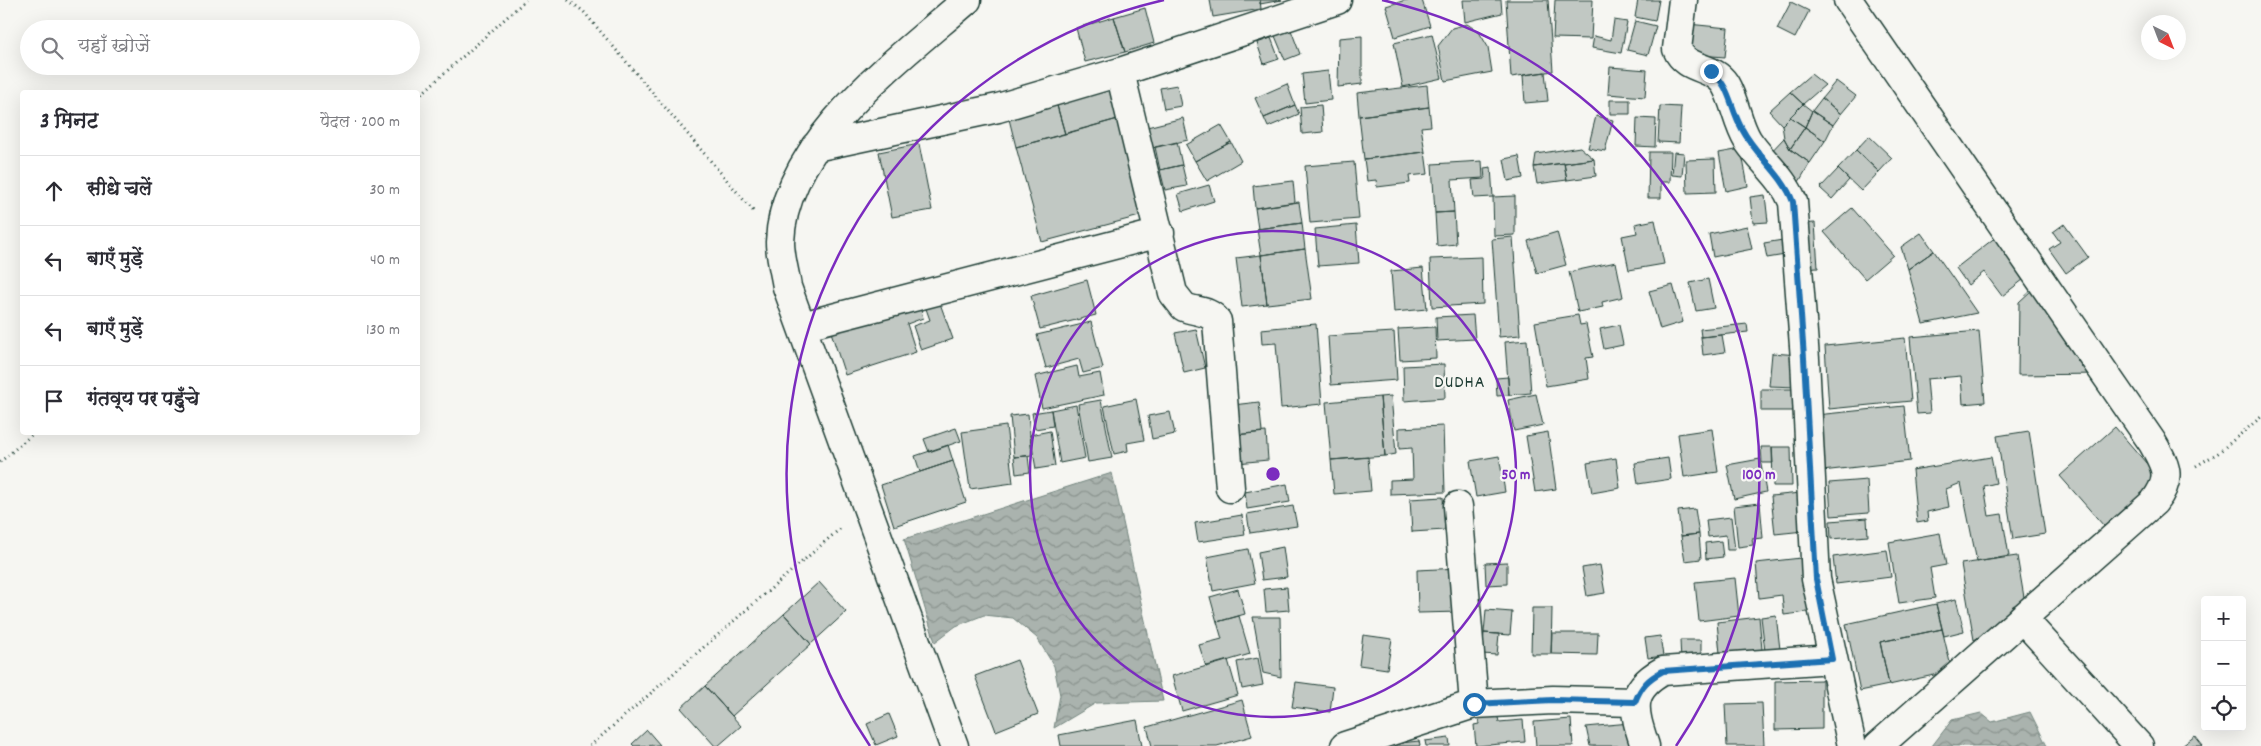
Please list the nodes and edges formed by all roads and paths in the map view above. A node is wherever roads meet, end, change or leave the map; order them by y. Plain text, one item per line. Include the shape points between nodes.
1 (526, 0) edge
2 (568, 0) edge
3 (967, 0) edge
4 (1337, 0) edge
5 (1683, 0) edge
6 (1848, 0) edge
7 (1120, 72) junction
8 (420, 95) edge
9 (815, 147) junction
10 (1160, 233) junction
11 (780, 243) junction
12 (802, 326) junction
13 (2261, 417) edge
14 (32, 435) edge
15 (0, 462) edge
16 (2165, 468) junction
17 (1230, 488) dead end
18 (867, 505) junction
19 (1458, 506) dead end
20 (2022, 618) junction
21 (1832, 659) junction
22 (1635, 702) junction
23 (1474, 704) junction
24 (590, 746) edge
25 (954, 746) edge
26 (1345, 746) edge
27 (1645, 746) edge
28 (1852, 746) edge
29 (1878, 746) edge
30 (2139, 746) edge

1 - 8 path
2 - 11 path via 583,12
3 - 9 street via 867,87
4 - 7 street
5 - 21 street via 1677,49 1680,57 1711,71 1725,84 1740,127 1788,188 1793,202 1816,579
6 - 16 street via 2152,442
7 - 9 street via 998,108
7 - 10 street
9 - 11 street via 787,200
10 - 12 street
10 - 17 street via 1177,301 1184,307 1207,312 1217,321
11 - 12 street via 787,287
12 - 18 street
13 - 16 path via 2206,461 2196,466
14 - 15 path
16 - 20 street via 2166,482 2154,502
18 - 24 path
18 - 25 street
19 - 23 street
20 - 29 street
20 - 30 street
21 - 22 street via 1663,671 1649,678
21 - 28 street
22 - 23 street via 1553,700
22 - 27 street via 1635,716
23 - 26 street

